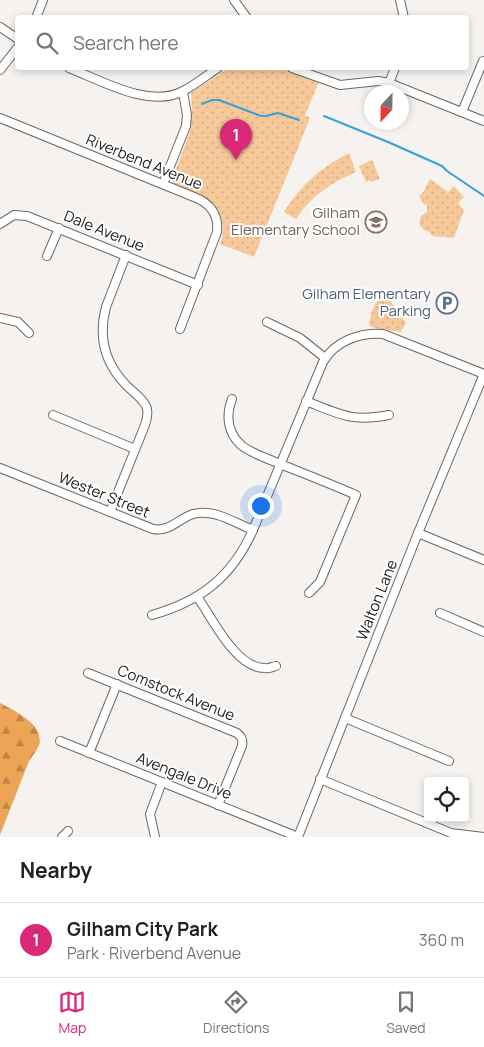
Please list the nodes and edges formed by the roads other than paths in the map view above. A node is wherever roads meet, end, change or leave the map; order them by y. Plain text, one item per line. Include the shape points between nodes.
1 (43, 0) edge
2 (234, 0) edge
3 (400, 0) edge
4 (37, 15) edge
5 (245, 15) edge
6 (403, 15) edge
7 (0, 27) edge
8 (15, 37) edge
9 (15, 51) edge
10 (483, 61) dead end
11 (0, 70) edge
12 (74, 70) edge
13 (215, 70) edge
14 (298, 70) edge
15 (395, 70) edge
16 (389, 83) junction
17 (183, 92) junction
18 (462, 112) junction
19 (0, 118) edge
20 (484, 121) edge
21 (163, 184) junction
22 (0, 224) edge
23 (59, 228) junction
24 (126, 255) junction
25 (48, 256) dead end
26 (198, 285) junction
27 (0, 318) edge
28 (267, 322) dead end
29 (180, 329) dead end
30 (28, 333) dead end
31 (326, 358) junction
32 (484, 374) edge
33 (232, 399) dead end
34 (306, 401) junction
35 (54, 415) dead end
36 (389, 416) dead end
37 (135, 449) junction
38 (281, 464) junction
39 (0, 468) edge
40 (110, 512) junction
41 (253, 530) junction
42 (418, 533) junction
43 (483, 557) edge
44 (310, 593) dead end
45 (198, 598) junction
46 (440, 613) dead end
47 (152, 615) dead end
48 (484, 632) edge
49 (276, 666) dead end
50 (88, 672) dead end
51 (117, 684) junction
52 (345, 718) junction
53 (60, 741) dead end
54 (89, 753) junction
55 (449, 760) dead end
56 (320, 780) junction
57 (162, 782) junction
58 (218, 805) junction
59 (155, 837) edge
60 (298, 837) edge
61 (484, 837) edge

1 - 4 street
2 - 5 street
3 - 6 street
7 - 8 street
9 - 11 street
10 - 18 street
12 - 17 street via 142,95 162,97
13 - 17 street
14 - 16 street via 340,85
15 - 16 street
16 - 18 street
17 - 21 street via 186,126
18 - 20 street
19 - 21 street, Riverbend Avenue
21 - 26 street, Riverbend Avenue via 206,203 216,217 216,237
22 - 23 street, Dale Avenue via 21,215
23 - 24 street, Dale Avenue
23 - 25 street
24 - 26 street, Dale Avenue
24 - 37 street via 106,307 102,338 112,367 147,409 145,425
26 - 29 street, Riverbend Avenue
27 - 30 street via 18,322
28 - 31 street via 300,338
31 - 32 street via 336,347 352,338 384,334
31 - 34 street
32 - 42 street, Walton Lane
33 - 38 street via 228,421 236,439 248,450
34 - 36 street via 354,419
34 - 38 street
35 - 37 street
37 - 40 street
38 - 41 street
38 - 44 street via 356,495 320,582
39 - 40 street, Wester Street
40 - 41 street, Wester Street via 158,530 172,527 187,512 213,514
41 - 45 street via 228,572
42 - 43 street
42 - 52 street, Walton Lane
45 - 47 street
45 - 49 street via 241,658 263,668
46 - 48 street
50 - 51 street, Comstock Avenue
51 - 54 street
51 - 58 street, Comstock Avenue via 240,736 242,746
52 - 55 street
52 - 56 street, Walton Lane
53 - 54 street, Avengale Drive
54 - 57 street, Avengale Drive
56 - 60 street, Walton Lane
56 - 61 street via 451,833
57 - 58 street, Avengale Drive
57 - 59 street via 150,814
58 - 60 street, Avengale Drive

